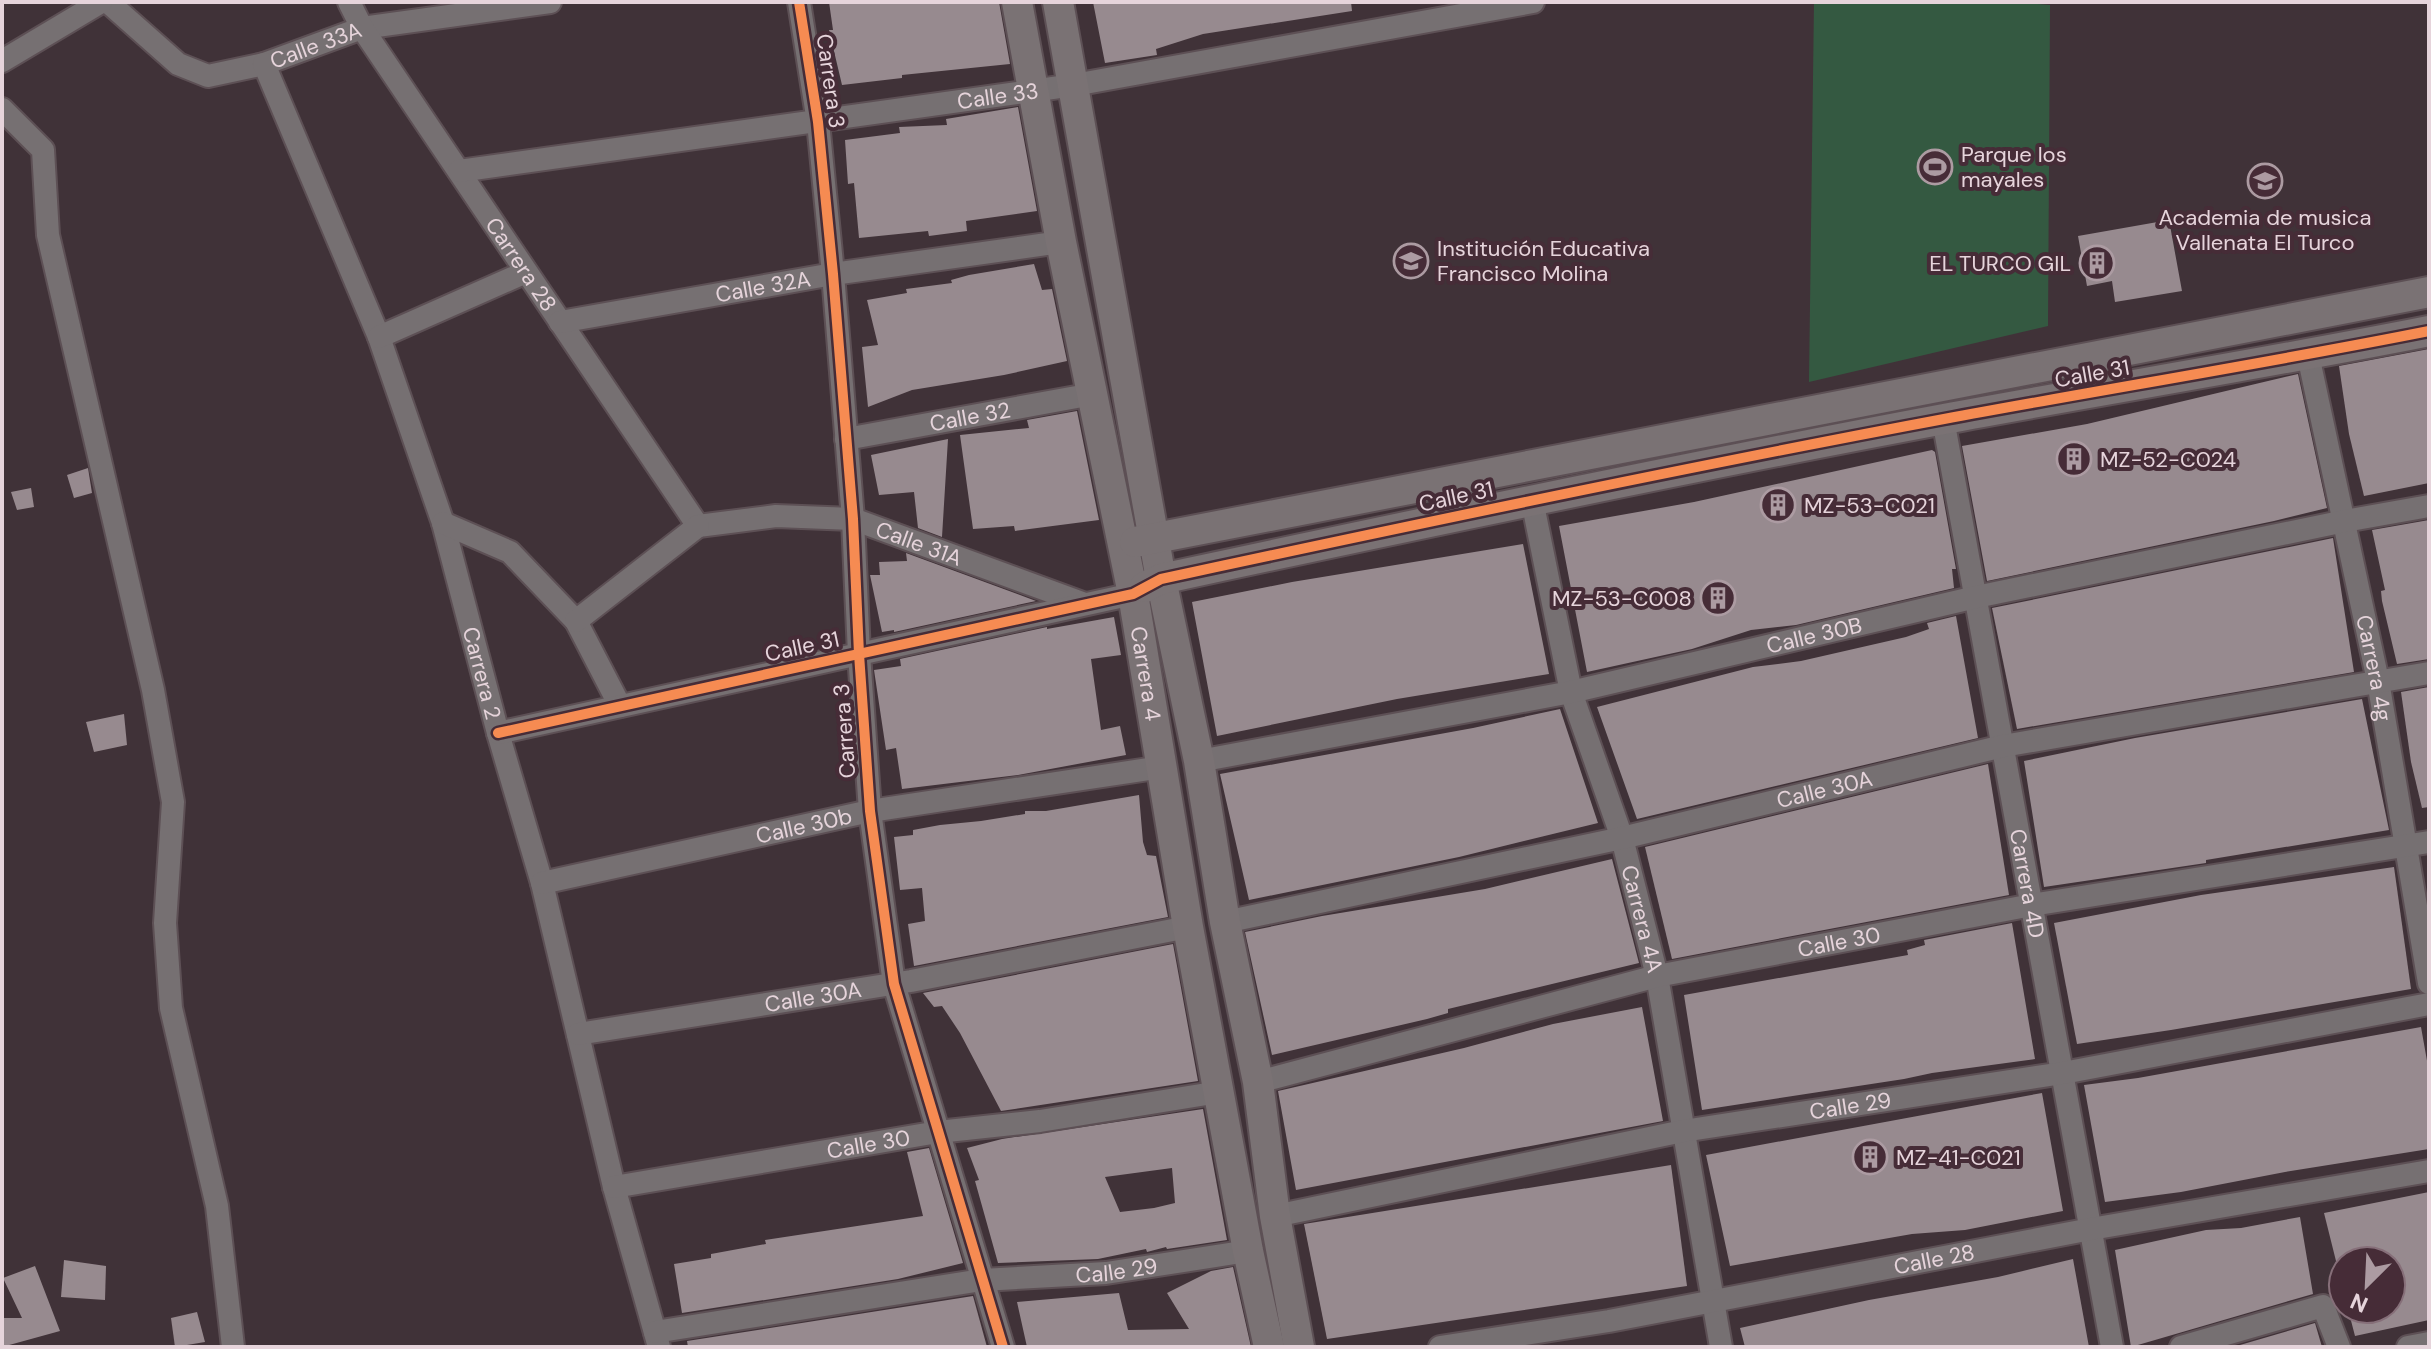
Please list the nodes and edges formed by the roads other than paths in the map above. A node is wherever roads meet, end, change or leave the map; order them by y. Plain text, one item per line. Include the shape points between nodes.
1 (101, 2) edge
2 (108, 2) edge
3 (349, 2) edge
4 (550, 2) edge
5 (799, 2) edge
6 (1017, 2) edge
7 (1058, 2) edge
8 (1533, 2) edge
9 (1425, 11) edge
10 (362, 28) junction
11 (2, 61) edge
12 (264, 64) junction
13 (1074, 85) junction
14 (1031, 91) junction
15 (2, 109) edge
16 (818, 122) junction
17 (459, 171) junction
18 (1061, 242) junction
19 (526, 272) junction
20 (833, 274) junction
21 (2429, 292) edge
22 (560, 322) junction
23 (2429, 331) edge
24 (379, 337) junction
25 (2308, 355) junction
26 (1093, 394) junction
27 (1943, 419) junction
28 (846, 439) junction
29 (1532, 500) junction
30 (2429, 506) edge
31 (853, 519) junction
32 (2345, 521) junction
33 (443, 523) junction
34 (698, 526) junction
35 (1155, 538) junction
36 (1122, 545) junction
37 (1161, 579) junction
38 (1133, 594) junction
39 (1976, 597) junction
40 (1086, 604) junction
41 (576, 621) junction
42 (859, 654) junction
43 (2429, 673) edge
44 (2378, 681) junction
45 (1571, 692) junction
46 (620, 706) junction
47 (498, 733) junction
48 (2003, 746) junction
49 (1199, 761) junction
50 (1162, 767) junction
51 (870, 811) junction
52 (1622, 838) junction
53 (2418, 844) edge
54 (542, 883) junction
55 (2032, 905) junction
56 (1225, 922) junction
57 (1188, 927) junction
58 (1657, 976) junction
59 (2429, 983) edge
60 (894, 984) junction
61 (2429, 1004) edge
62 (578, 1034) junction
63 (2063, 1073) junction
64 (1258, 1082) junction
65 (1219, 1092) junction
66 (1683, 1131) junction
67 (938, 1132) junction
68 (2429, 1171) edge
69 (614, 1187) junction
70 (1275, 1216) junction
71 (2091, 1229) junction
72 (1248, 1251) junction
73 (982, 1280) junction
74 (1712, 1302) junction
75 (657, 1339) edge
76 (2224, 1340) edge
77 (2429, 1343) edge
78 (233, 1347) edge
79 (1003, 1347) edge
80 (1269, 1347) edge
81 (1299, 1347) edge
82 (1440, 1347) edge
83 (1721, 1347) edge
84 (2112, 1347) edge
85 (2181, 1347) edge
86 (2339, 1347) edge
87 (2408, 1347) edge

1 - 11 street
2 - 12 street, Calle 33A via 178,64 208,76
3 - 10 street, Carrera 28
4 - 10 street, Calle 33A
5 - 16 street, Carrera 3
6 - 14 main road, Carrera 4
7 - 13 main road, Carrera 4
8 - 9 street, Calle 33
9 - 13 street, Calle 33
10 - 12 street, Calle 33A
10 - 17 street, Carrera 28
12 - 24 street, Carrera 2
13 - 14 street, Calle 33
13 - 35 main road, Carrera 4
14 - 16 street, Calle 33
14 - 18 main road, Carrera 4
15 - 78 street via 43,150 48,235 153,690 173,802 165,923 171,1008 217,1206
16 - 17 street, Calle 33
16 - 20 street, Carrera 3
17 - 19 street, Carrera 28
18 - 20 street, Calle 32A
18 - 26 main road, Carrera 4
19 - 22 street, Carrera 28
19 - 24 street
20 - 22 street, Calle 32A
20 - 28 street, Carrera 3
21 - 35 main road, Calle 31
22 - 34 street, Carrera 28
23 - 25 main road, Calle 31
24 - 33 street, Carrera 2
25 - 27 main road, Calle 31
25 - 32 street, Carrera 4g
26 - 28 street, Calle 32
26 - 36 main road, Carrera 4
27 - 29 main road, Calle 31
27 - 39 street, Carrera 4D
28 - 31 street, Carrera 3
29 - 37 main road, Calle 31
29 - 45 street, Carrera 4A
30 - 32 street, Calle 30B
31 - 34 street, Calle 31A via 776,516
31 - 40 street, Calle 31A
31 - 42 street, Carrera 3
32 - 39 street, Calle 30B
32 - 44 street, Carrera 4g
33 - 41 street via 510,552
33 - 47 street, Carrera 2
34 - 41 street
35 - 36 main road, Calle 31
35 - 37 main road, Carrera 4
36 - 38 main road, Carrera 4
37 - 38 main road, Calle 31
37 - 49 main road, Carrera 4
38 - 40 street, Calle 31
38 - 50 main road, Carrera 4
39 - 45 street, Calle 30B
39 - 48 street, Carrera 4D
40 - 42 street, Calle 31
41 - 46 street
42 - 46 street, Calle 31
42 - 51 street, Carrera 3
43 - 44 street, Calle 30A
44 - 48 street, Calle 30A
44 - 53 street, Carrera 4g
45 - 49 street, Calle 30B
45 - 52 street, Carrera 4A
46 - 47 street, Calle 31
47 - 54 street, Carrera 2
48 - 52 street, Calle 30A
48 - 55 street, Carrera 4D
49 - 56 main road, Carrera 4
50 - 51 street, Calle 30b
50 - 57 main road, Carrera 4
51 - 54 street, Calle 30b
51 - 60 street, Carrera 3
52 - 56 street, Calle 30A
52 - 58 street, Carrera 4A
53 - 55 street, Calle 30
53 - 59 street, Carrera 4g
54 - 62 street, Carrera 2
55 - 58 street, Calle 30
55 - 63 street, Carrera 4D
56 - 64 main road, Carrera 4
57 - 60 street, Calle 30A
57 - 65 main road, Carrera 4
58 - 64 street, Calle 30
58 - 66 street, Carrera 4A
60 - 62 street, Calle 30A
60 - 67 street, Carrera 3
61 - 63 street, Calle 29
62 - 69 street, Carrera 2
63 - 66 street, Calle 29
63 - 71 street, Carrera 4D
64 - 70 main road, Carrera 4
65 - 67 street, Calle 30
65 - 72 main road, Carrera 4
66 - 70 street, Calle 29
66 - 74 street, Carrera 4A
67 - 69 street, Calle 30
67 - 73 street, Carrera 3
68 - 71 street, Calle 28
69 - 75 street, Carrera 2
70 - 81 main road, Carrera 4
71 - 74 street, Calle 28
71 - 84 street, Carrera 4D
72 - 73 street, Calle 29 via 1106,1273
72 - 80 main road, Carrera 4
73 - 75 street, Calle 29
73 - 79 street, Carrera 3
74 - 82 street, Calle 28
74 - 83 street, Carrera 4A
76 - 85 street
76 - 86 street via 2323,1306
77 - 87 street

